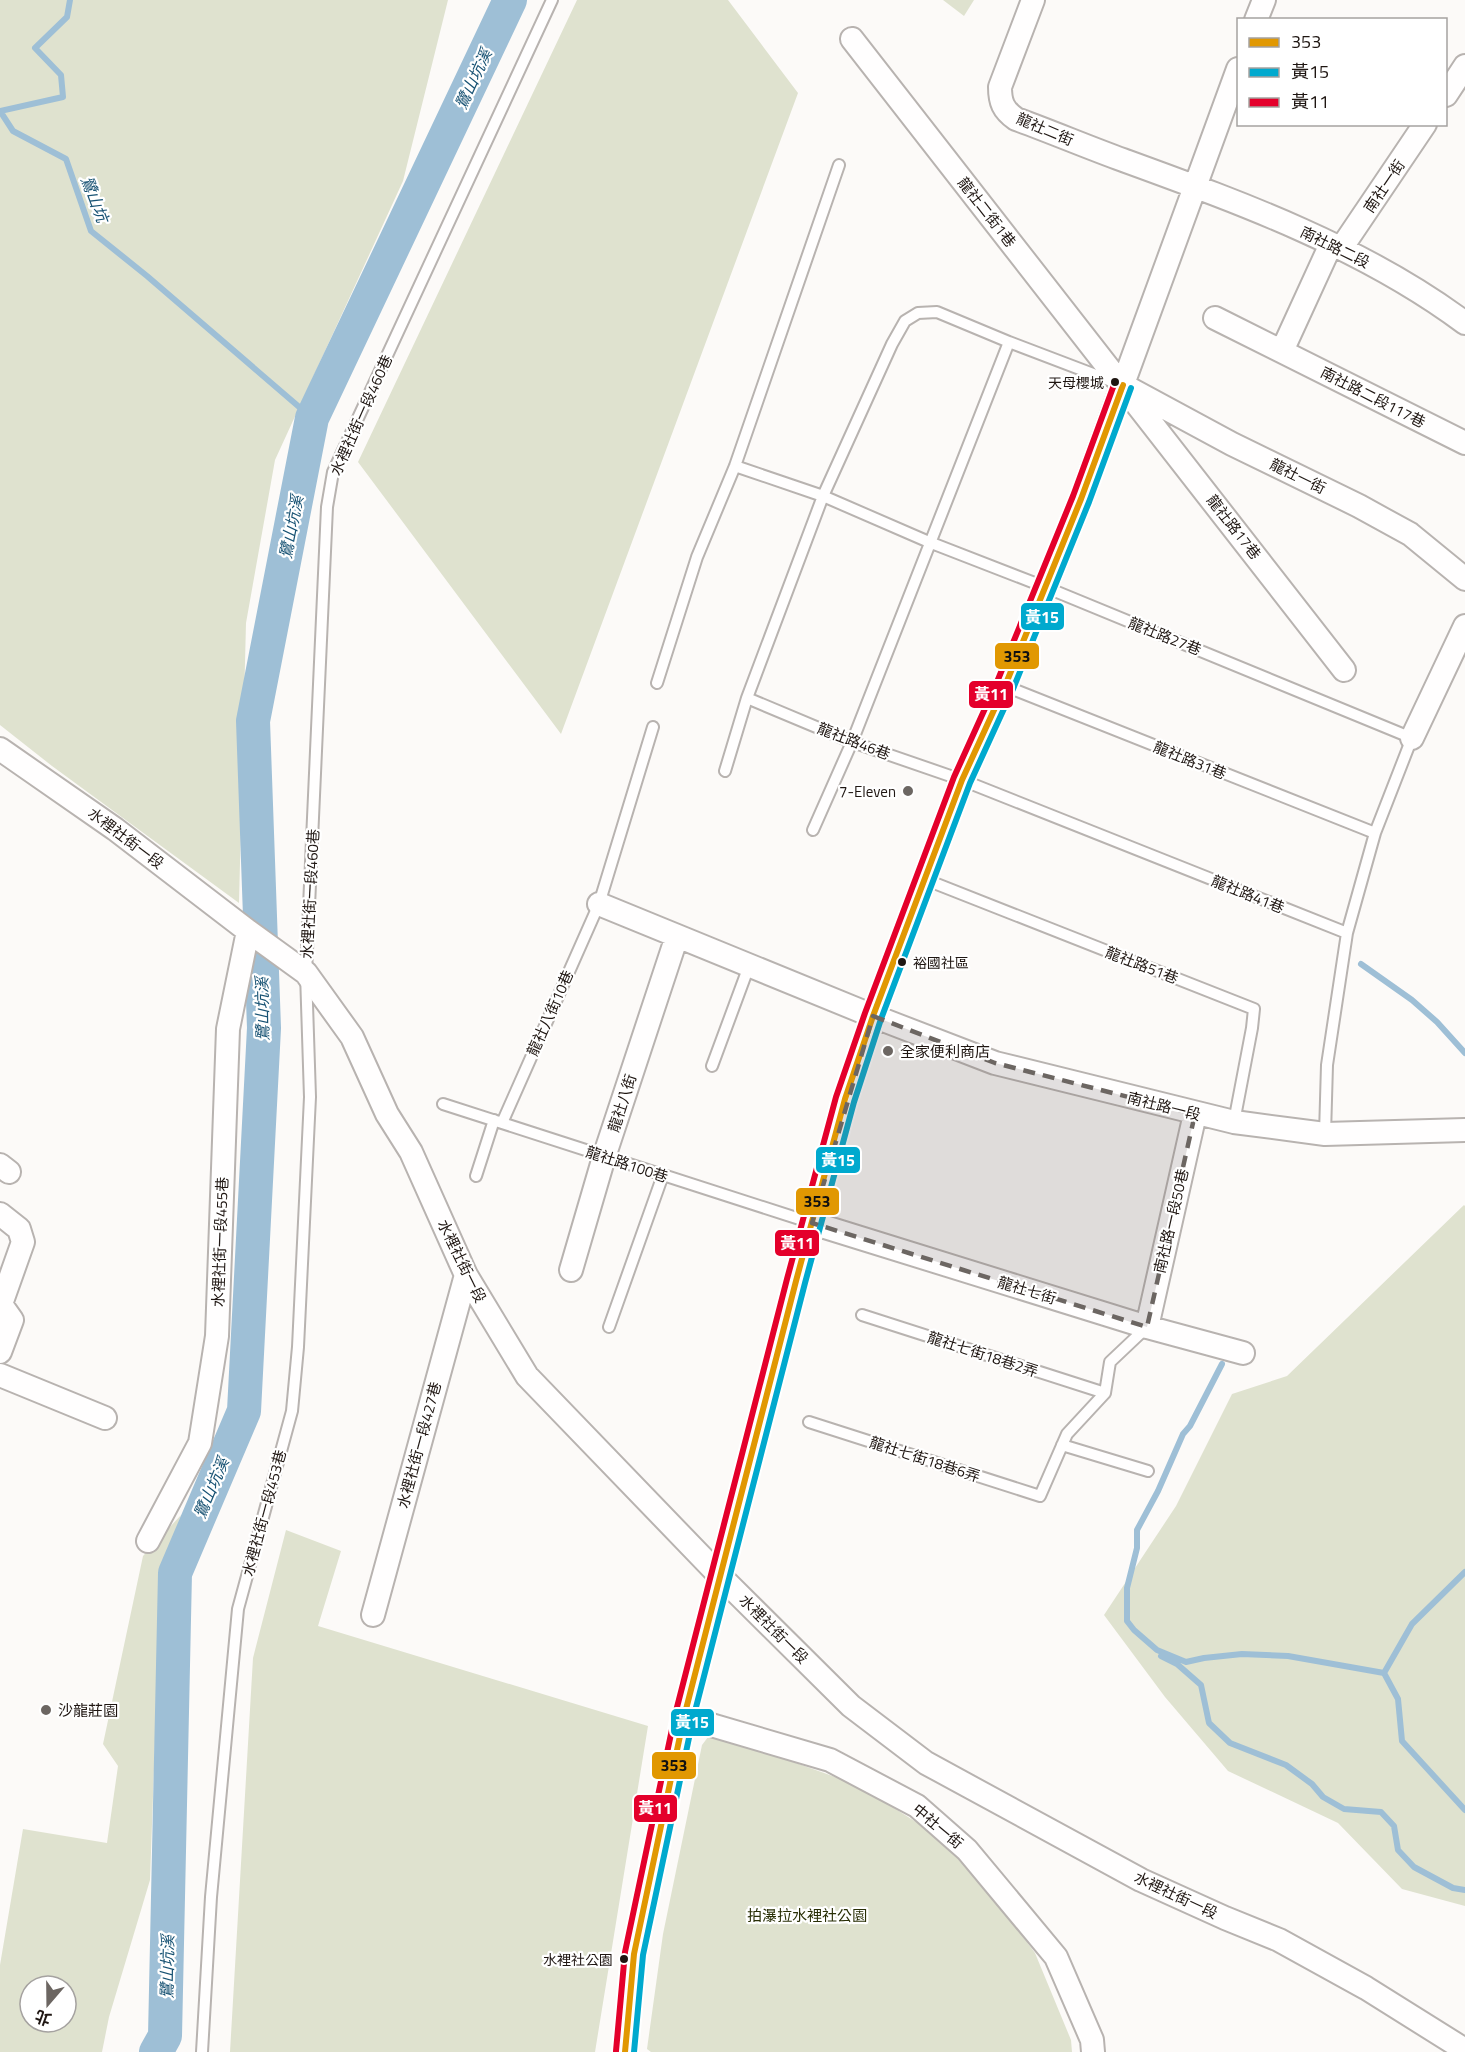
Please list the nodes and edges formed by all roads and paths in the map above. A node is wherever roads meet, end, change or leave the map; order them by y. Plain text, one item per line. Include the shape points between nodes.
1 (552, 0) edge
2 (1033, 0) edge
3 (1264, 0) edge
4 (1257, 18) edge
5 (852, 39) dead end
6 (1465, 66) edge
7 (1237, 74) edge
8 (1447, 93) edge
9 (1424, 126) edge
10 (839, 165) dead end
11 (1196, 187) junction
12 (1337, 246) junction
13 (1215, 318) dead end
14 (1465, 323) edge
15 (1009, 342) junction
16 (1282, 351) junction
17 (1123, 385) junction
18 (1465, 443) edge
19 (735, 466) junction
20 (823, 496) junction
21 (929, 542) junction
22 (1465, 579) edge
23 (1045, 587) junction
24 (1465, 626) edge
25 (1344, 670) dead end
26 (657, 683) dead end
27 (1005, 686) junction
28 (747, 698) junction
29 (653, 727) dead end
30 (1412, 738) junction
31 (852, 741) junction
32 (0, 749) edge
33 (725, 771) dead end
34 (962, 780) junction
35 (813, 830) dead end
36 (1375, 833) junction
37 (924, 879) junction
38 (599, 904) junction
39 (248, 932) junction
40 (1347, 933) junction
41 (677, 936) junction
42 (748, 966) junction
43 (306, 973) junction
44 (873, 1016) junction
45 (712, 1066) dead end
46 (443, 1104) dead end
47 (1195, 1114) junction
48 (498, 1121) junction
49 (1233, 1122) junction
50 (1465, 1130) edge
51 (1325, 1134) junction
52 (604, 1156) junction
53 (663, 1175) junction
54 (476, 1176) dead end
55 (0, 1214) edge
56 (812, 1223) junction
57 (571, 1270) dead end
58 (466, 1275) junction
59 (4, 1309) edge
60 (862, 1316) dead end
61 (609, 1327) dead end
62 (1147, 1327) junction
63 (0, 1352) edge
64 (1243, 1353) dead end
65 (0, 1375) edge
66 (1105, 1393) junction
67 (105, 1418) dead end
68 (809, 1422) dead end
69 (1062, 1445) junction
70 (1148, 1471) dead end
71 (148, 1541) dead end
72 (719, 1575) junction
73 (373, 1615) dead end
74 (684, 1717) junction
75 (1465, 2050) edge
76 (202, 2052) edge
77 (625, 2052) edge
78 (1093, 2052) edge

1 - 43 lane, 水裡社街一段460巷 via 333,472 327,507
2 - 11 street, 龍社二街 via 1000,87 1000,101 1006,112
3 - 4 street
5 - 17 street, 龍社二街1巷
6 - 8 street
7 - 11 street
9 - 12 street, 南社一街
10 - 19 lane
11 - 12 street, 南社路二段
11 - 17 street
12 - 14 street, 南社路二段 via 1416,290
12 - 16 street
13 - 16 street, 南社路二段117巷
15 - 17 lane
15 - 20 lane via 937,312 918,313 905,321
15 - 21 lane
16 - 18 street, 南社路二段117巷
17 - 22 street, 龍社一街 via 1410,534
17 - 23 street
17 - 25 street, 龍社路17巷
19 - 20 lane, 龍社路27巷
19 - 26 lane via 697,557
20 - 21 lane, 龍社路27巷
20 - 28 lane
21 - 23 lane, 龍社路27巷
21 - 31 lane
23 - 27 street
23 - 30 lane, 龍社路27巷
24 - 30 street
27 - 34 street
27 - 36 lane, 龍社路31巷
28 - 31 lane, 龍社路46巷
28 - 33 lane
29 - 38 lane, 龍社八街10巷
30 - 36 lane
31 - 34 lane, 龍社路46巷
31 - 35 lane
32 - 39 street, 水裡社街一段 via 115,828
34 - 37 street
34 - 40 lane, 龍社路41巷
36 - 40 lane
37 - 44 street
37 - 49 lane, 龍社路51巷 via 1254,1009
38 - 41 street
38 - 48 lane, 龍社八街10巷
39 - 43 street, 水裡社街一段
39 - 71 street, 水裡社街一段455巷 via 228,1029 217,1336 200,1443
40 - 51 lane via 1327,1065
41 - 42 street
41 - 52 street, 龍社八街
42 - 44 street
42 - 45 lane
43 - 58 street, 水裡社街一段 via 352,1037 387,1114 411,1152
43 - 76 lane, 水裡社街一段453巷 via 310,1097 292,1411 238,1609 211,1897
44 - 47 street, 南社路一段 via 995,1063
44 - 56 street
46 - 48 lane, 龍社路100巷
47 - 49 street, 南社路一段
47 - 62 street, 南社路一段50巷
48 - 52 lane, 龍社路100巷
48 - 54 lane, 龍社八街10巷
49 - 51 street, 南社路一段
50 - 51 street, 南社路一段
52 - 53 lane, 龍社路100巷
52 - 57 street, 龍社八街
53 - 56 lane, 龍社路100巷
53 - 61 lane
55 - 59 street via 19,1229 23,1242
56 - 62 street, 龍社七街
56 - 72 street
58 - 72 street, 水裡社街一段 via 527,1376
58 - 73 street, 水裡社街一段427巷
59 - 63 street
60 - 66 lane, 龍社七街18巷2弄
62 - 64 street, 龍社七街
62 - 66 lane via 1110,1362
65 - 67 street
66 - 69 lane via 1067,1434
68 - 69 lane, 龍社七街18巷6弄 via 1040,1496
69 - 70 lane
72 - 74 street
72 - 75 street, 水裡社街一段 via 851,1706 926,1763 1141,1880 1279,1940
74 - 77 street via 634,1954
74 - 78 street, 中社一街 via 830,1760 917,1806 967,1850 1056,1957 1092,2040

